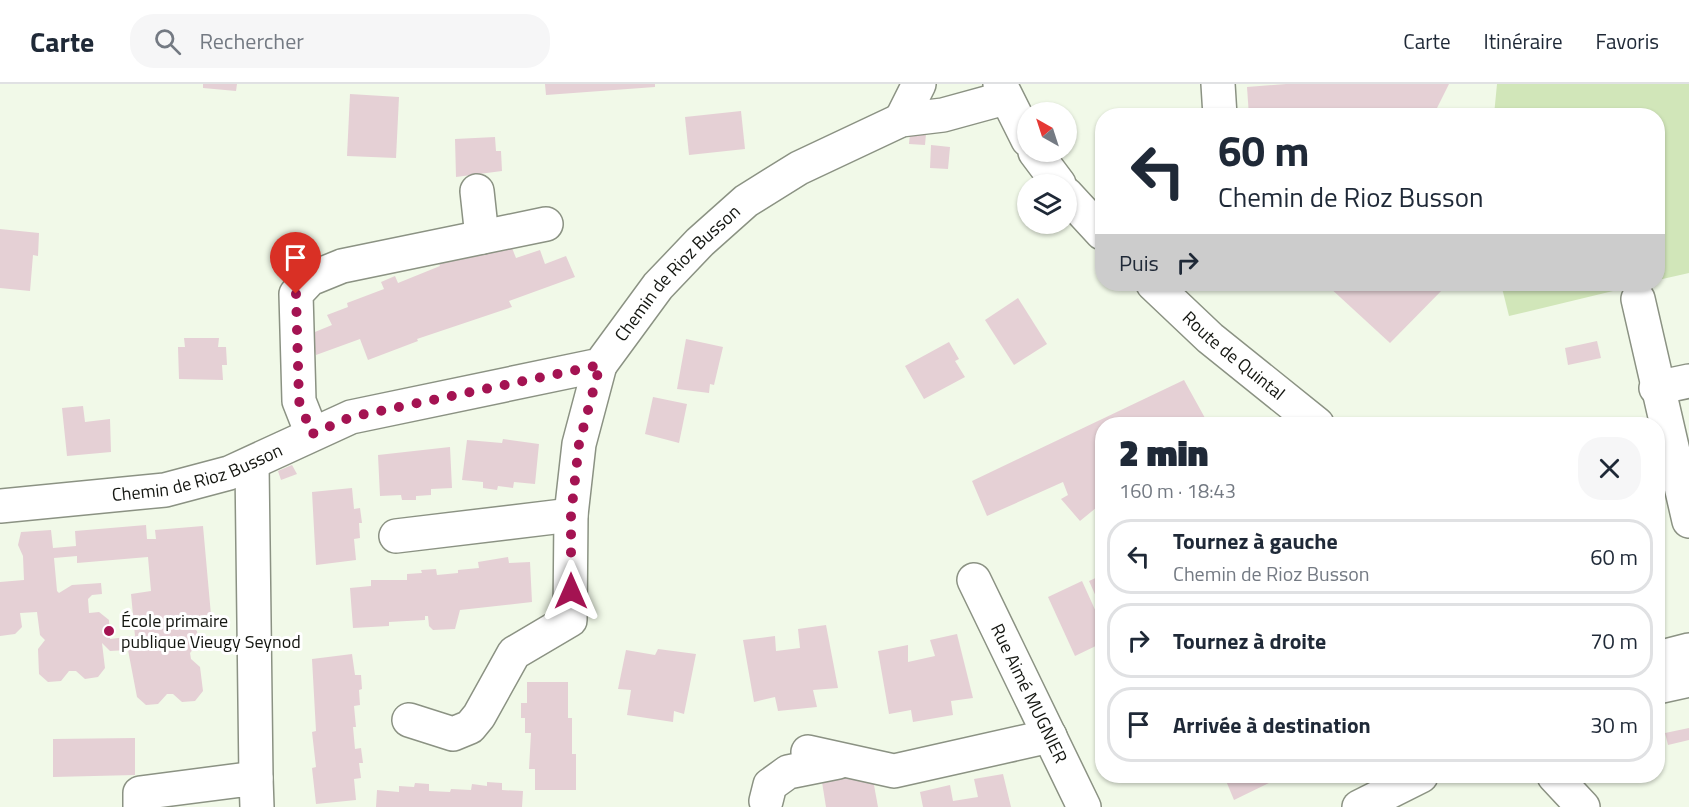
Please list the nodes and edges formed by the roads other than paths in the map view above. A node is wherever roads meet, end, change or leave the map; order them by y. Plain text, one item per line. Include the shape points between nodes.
1 (919, 84) edge
2 (1218, 84) edge
3 (1003, 91) edge
4 (1220, 108) edge
5 (1017, 118) edge
6 (901, 120) junction
7 (477, 191) dead end
8 (1077, 206) edge
9 (546, 224) dead end
10 (1095, 225) edge
11 (482, 237) junction
12 (1160, 291) edge
13 (1638, 299) dead end
14 (600, 365) junction
15 (1689, 381) edge
16 (1656, 387) junction
17 (1308, 417) edge
18 (1663, 417) edge
19 (1665, 424) edge
20 (312, 434) junction
21 (252, 464) junction
22 (0, 506) edge
23 (571, 515) junction
24 (1689, 521) edge
25 (396, 536) dead end
26 (974, 580) dead end
27 (1689, 650) edge
28 (1665, 656) edge
29 (1689, 680) edge
30 (1665, 685) edge
31 (408, 720) dead end
32 (1050, 736) junction
33 (808, 752) dead end
34 (846, 761) junction
35 (1392, 783) edge
36 (1407, 783) edge
37 (1561, 783) edge
38 (1583, 783) edge
39 (257, 792) edge
40 (766, 801) dead end
41 (1364, 804) edge
42 (140, 807) edge
43 (1084, 807) edge
44 (1584, 807) edge

1 - 6 street
2 - 4 street
3 - 5 street
3 - 6 street, Chemin de Rioz Busson via 943,115
6 - 14 street, Chemin de Rioz Busson via 799,168 746,201 658,286
7 - 11 street
8 - 10 street
9 - 11 street
11 - 20 street via 342,266 310,279 296,294 299,401
12 - 17 street, Route de Quintal via 1210,338
13 - 16 street
14 - 20 street, Chemin de Rioz Busson via 351,417
14 - 23 street via 579,444
15 - 16 street
16 - 18 street
19 - 24 street
20 - 21 street, Chemin de Rioz Busson
21 - 22 street, Chemin de Rioz Busson via 165,490
21 - 39 street
23 - 25 street
23 - 31 street via 570,620 514,653 470,728 453,734
26 - 32 street, Rue Aimé MUGNIER
27 - 28 street
29 - 30 street
32 - 34 street via 894,771
32 - 43 street, Rue Aimé MUGNIER
33 - 34 street
34 - 40 street via 788,772 770,785
35 - 41 street
36 - 41 street
37 - 44 street
38 - 44 street
39 - 42 street via 140,793

